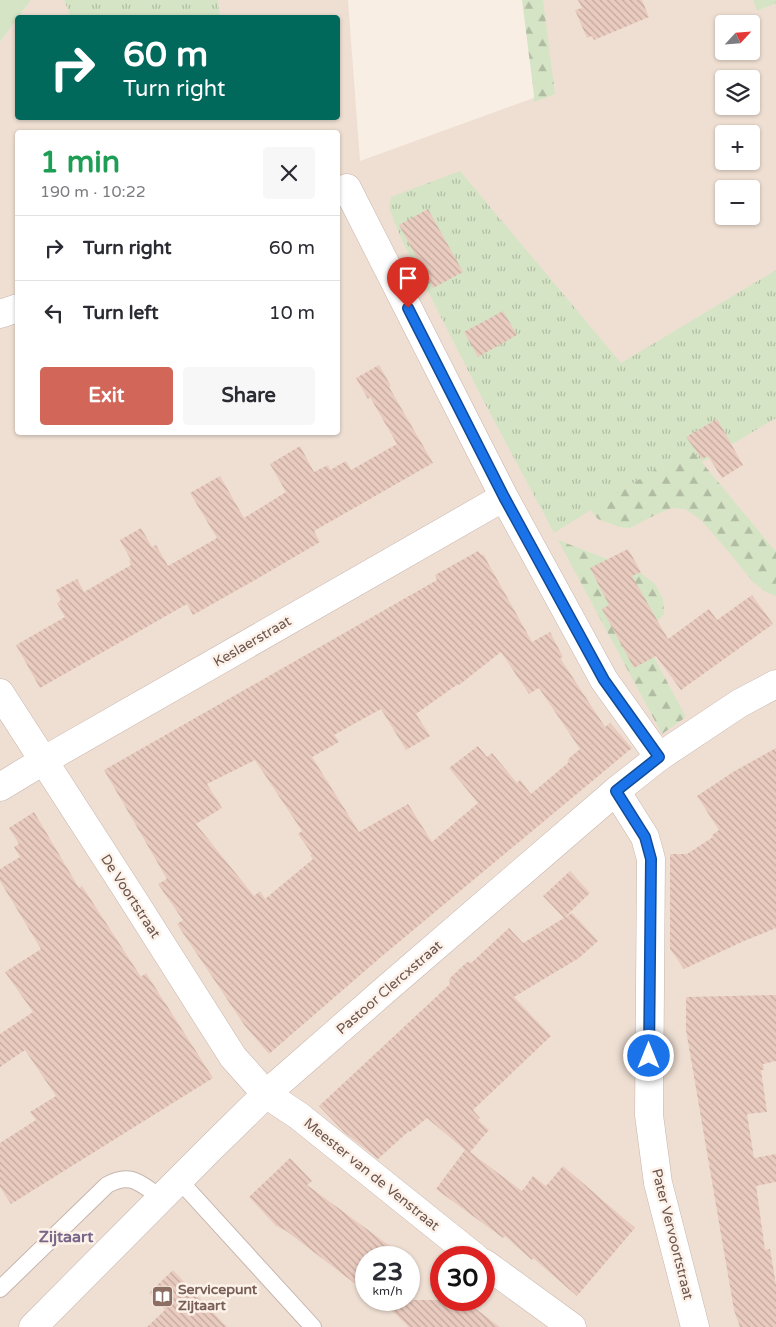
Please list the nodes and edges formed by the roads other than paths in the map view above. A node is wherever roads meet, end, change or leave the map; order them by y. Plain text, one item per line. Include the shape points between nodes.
1 (342, 190) edge
2 (15, 309) edge
3 (0, 314) edge
4 (504, 497) junction
5 (776, 684) edge
6 (0, 693) edge
7 (659, 757) junction
8 (43, 761) junction
9 (0, 787) edge
10 (616, 791) junction
11 (266, 1094) junction
12 (171, 1189) junction
13 (461, 1246) edge
14 (495, 1271) edge
15 (0, 1289) edge
16 (33, 1327) edge
17 (313, 1327) edge
18 (572, 1327) edge
19 (695, 1327) edge

1 - 4 street
2 - 3 street
4 - 7 street via 604,680
4 - 8 street, Keslaerstraat
5 - 7 street, Pastoor Clercxstraat via 740,703
6 - 8 street, De Voortstraat
7 - 10 street, Pastoor Clercxstraat
8 - 9 street, Keslaerstraat
8 - 11 street, De Voortstraat via 233,1057
10 - 11 street, Pastoor Clercxstraat
10 - 19 street, Pater Vervoortstraat via 645,837 651,859 649,1114 658,1184
11 - 12 street, Pastoor Clercxstraat
11 - 13 street, Meester van de Venstraat via 299,1116
12 - 15 lane via 124,1178 107,1185
12 - 16 street, Pastoor Clercxstraat
12 - 17 lane
14 - 18 street

